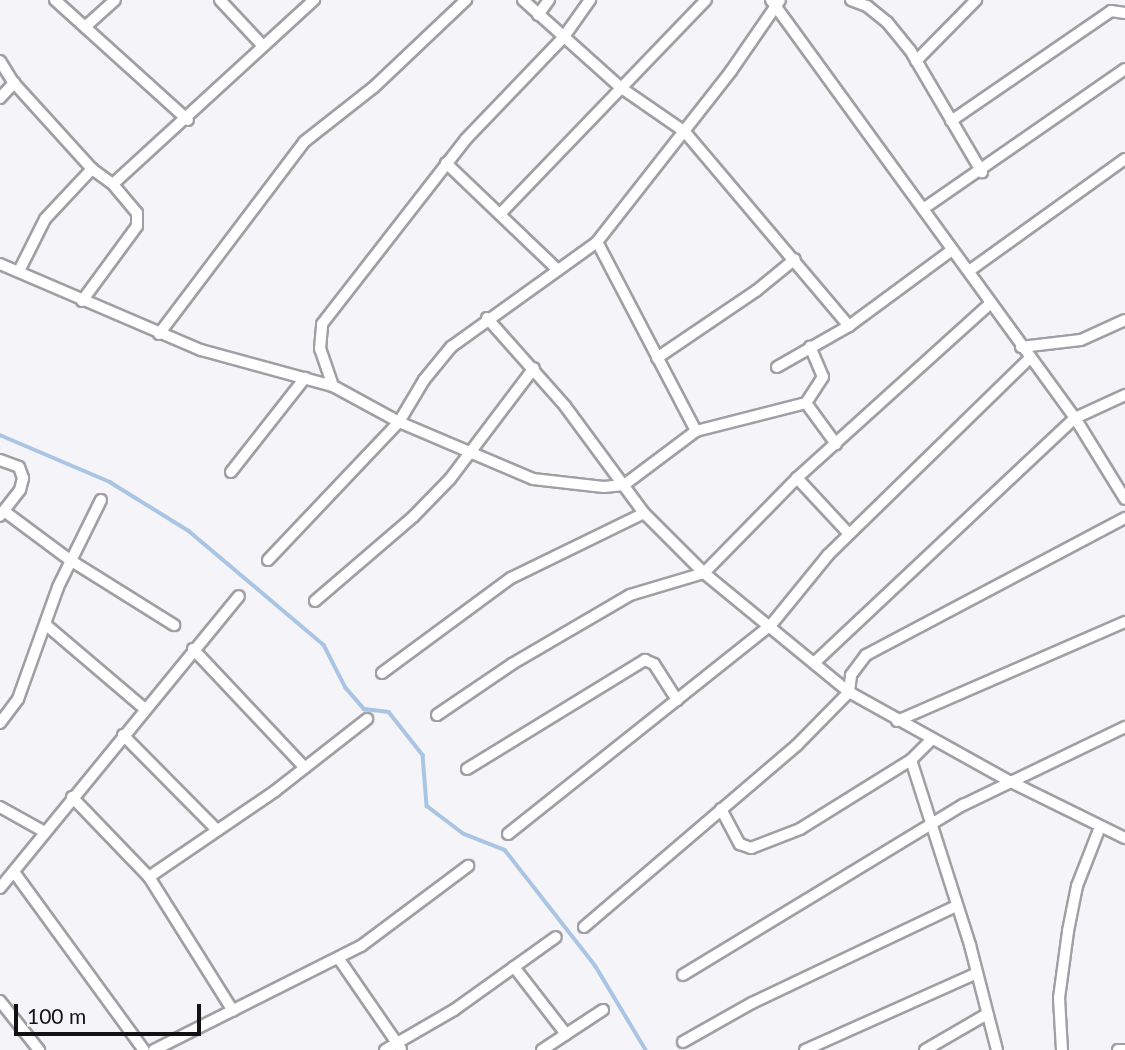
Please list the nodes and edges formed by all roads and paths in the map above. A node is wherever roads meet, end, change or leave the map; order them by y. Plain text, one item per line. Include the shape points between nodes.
1 (55, 0) edge
2 (115, 0) edge
3 (219, 0) edge
4 (314, 0) edge
5 (466, 0) edge
6 (523, 0) edge
7 (550, 0) edge
8 (590, 0) edge
9 (706, 0) edge
10 (851, 0) edge
11 (976, 0) edge
12 (776, 2) edge
13 (1125, 13) edge
14 (538, 15) junction
15 (85, 27) junction
16 (563, 38) junction
17 (262, 46) junction
18 (0, 61) edge
19 (916, 61) junction
20 (1125, 69) edge
21 (14, 83) junction
22 (620, 87) junction
23 (0, 98) edge
24 (188, 120) junction
25 (951, 121) junction
26 (685, 132) junction
27 (1125, 159) edge
28 (446, 163) junction
29 (92, 169) junction
30 (982, 172) junction
31 (113, 184) junction
32 (923, 209) junction
33 (500, 214) junction
34 (597, 242) junction
35 (952, 250) junction
36 (795, 259) junction
37 (0, 264) edge
38 (558, 270) junction
39 (19, 271) junction
40 (969, 271) junction
41 (82, 300) junction
42 (991, 303) junction
43 (486, 317) junction
44 (1125, 320) edge
45 (849, 326) junction
46 (159, 334) junction
47 (810, 347) junction
48 (1021, 347) junction
49 (657, 358) junction
50 (1029, 359) junction
51 (534, 368) junction
52 (777, 368) dead end
53 (305, 378) junction
54 (333, 386) junction
55 (1125, 395) edge
56 (806, 402) junction
57 (1075, 418) junction
58 (399, 422) junction
59 (696, 431) junction
60 (836, 444) junction
61 (470, 449) junction
62 (0, 460) edge
63 (231, 471) dead end
64 (796, 478) junction
65 (1121, 480) edge
66 (624, 485) junction
67 (1125, 499) edge
68 (102, 500) dead end
69 (645, 513) junction
70 (2, 514) edge
71 (1125, 518) edge
72 (849, 534) junction
73 (70, 560) junction
74 (268, 560) dead end
75 (704, 573) junction
76 (239, 596) dead end
77 (315, 601) dead end
78 (1125, 622) edge
79 (45, 624) junction
80 (174, 625) dead end
81 (771, 625) junction
82 (193, 649) junction
83 (814, 663) junction
84 (382, 673) dead end
85 (849, 692) junction
86 (677, 700) junction
87 (145, 709) junction
88 (437, 715) dead end
89 (367, 719) dead end
90 (897, 720) junction
91 (0, 723) edge
92 (1125, 727) edge
93 (123, 735) junction
94 (931, 740) junction
95 (911, 760) junction
96 (305, 768) junction
97 (467, 769) dead end
98 (1012, 782) junction
99 (72, 797) junction
100 (0, 807) edge
101 (721, 809) junction
102 (929, 825) junction
103 (1100, 827) junction
104 (217, 830) junction
105 (43, 831) junction
106 (508, 834) dead end
107 (1125, 838) edge
108 (468, 866) dead end
109 (14, 873) junction
110 (149, 877) junction
111 (0, 888) edge
112 (956, 906) junction
113 (584, 927) dead end
114 (556, 937) dead end
115 (339, 959) junction
116 (514, 967) junction
117 (977, 974) junction
118 (683, 975) dead end
119 (0, 1001) edge
120 (603, 1010) dead end
121 (233, 1011) junction
122 (987, 1014) junction
123 (566, 1034) junction
124 (683, 1042) dead end
125 (399, 1047) edge
126 (39, 1050) edge
127 (144, 1050) edge
128 (154, 1050) edge
129 (385, 1050) edge
130 (542, 1050) edge
131 (805, 1050) edge
132 (925, 1050) edge
133 (997, 1050) edge
134 (1062, 1050) edge
135 (1118, 1050) edge
136 (1125, 1050) edge

1 - 15 street
2 - 15 street
3 - 17 street
4 - 17 street
5 - 46 street via 374,87 304,142
6 - 14 street
7 - 14 street
8 - 16 street
9 - 22 street
10 - 19 street via 887,22
11 - 19 street
12 - 26 street
12 - 32 street
13 - 25 street via 1111,11
14 - 16 street
15 - 24 street
16 - 22 street
16 - 28 street
17 - 24 street
18 - 21 street
19 - 25 street
20 - 30 street
21 - 23 street
21 - 29 street
22 - 26 street
22 - 33 street
24 - 31 street
25 - 30 street
26 - 34 street
26 - 36 street
27 - 40 street
28 - 33 street
28 - 54 street via 322,324 320,349
29 - 31 street
29 - 39 street via 45,219
30 - 32 street
31 - 41 street via 137,213 137,226
32 - 35 street
33 - 38 street
34 - 38 street
34 - 49 street
35 - 40 street
35 - 45 street
36 - 45 street
36 - 49 street
37 - 39 street
38 - 43 street
39 - 41 street
40 - 42 street
41 - 46 street
42 - 48 street
42 - 60 street
43 - 51 street
43 - 58 street via 436,364
44 - 48 street via 1081,340
45 - 47 street
46 - 53 street
47 - 52 street
47 - 56 street via 823,377
48 - 50 street
49 - 59 street
50 - 57 street
50 - 72 street
51 - 61 street
51 - 66 street
53 - 54 street
53 - 63 street
54 - 58 street
55 - 57 street
56 - 59 street
56 - 60 street
57 - 65 street
57 - 83 street
58 - 61 street
58 - 74 street
59 - 66 street
60 - 64 street
61 - 66 street via 533,479 571,486
61 - 77 street via 450,479 413,517
62 - 70 street via 19,467 23,478
64 - 72 street
64 - 75 street
65 - 67 street
66 - 69 street
68 - 73 street
69 - 75 street
69 - 84 street via 511,578
70 - 73 street
71 - 85 street via 866,655 851,675
72 - 81 street
73 - 79 street
73 - 80 street
75 - 81 street
75 - 88 street via 662,582 620,601 512,664
76 - 82 street
78 - 90 street
79 - 87 street
79 - 91 street via 18,699
81 - 83 street
81 - 86 street
82 - 87 street
82 - 96 street
83 - 85 street
85 - 90 street
85 - 101 street via 797,745
86 - 97 street via 654,664 645,660
86 - 106 street
87 - 93 street
89 - 96 street
90 - 94 street
92 - 98 street
93 - 99 street
93 - 104 street
94 - 95 street
94 - 98 street
95 - 101 street via 800,828 751,848 740,844
95 - 102 street
96 - 104 street
98 - 102 street
98 - 103 street
99 - 105 street
99 - 110 street
100 - 105 street
101 - 113 street
102 - 112 street
102 - 118 street
103 - 107 street
103 - 134 street via 1077,886 1069,931 1059,999
104 - 110 street
105 - 109 street
108 - 115 street
109 - 111 street
109 - 127 street
110 - 121 street
112 - 117 street
112 - 124 street via 752,1003
114 - 116 street
115 - 121 street
115 - 125 street
116 - 123 street
116 - 125 street
117 - 122 street
117 - 131 street
119 - 126 street
120 - 123 street
121 - 128 street
122 - 132 street
122 - 133 street
123 - 130 street
125 - 129 street
135 - 136 street

